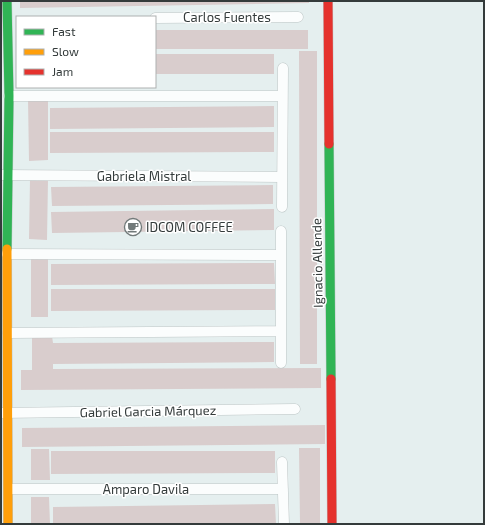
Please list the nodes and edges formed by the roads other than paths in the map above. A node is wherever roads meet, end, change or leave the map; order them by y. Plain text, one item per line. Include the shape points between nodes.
1 (7, 1) edge
2 (328, 1) edge
3 (298, 17) dead end
4 (156, 18) edge
5 (9, 19) edge
6 (284, 68) dead end
7 (9, 96) junction
8 (282, 96) junction
9 (4, 175) edge
10 (281, 178) junction
11 (282, 207) dead end
12 (281, 231) dead end
13 (7, 254) junction
14 (281, 254) junction
15 (280, 331) junction
16 (8, 332) junction
17 (281, 363) dead end
18 (295, 409) dead end
19 (4, 413) edge
20 (282, 462) dead end
21 (9, 489) junction
22 (283, 489) junction
23 (8, 524) edge
24 (284, 524) edge
25 (332, 524) edge

1 - 5 street
2 - 25 street, Ignacio Allende
3 - 4 street, Carlos Fuentes
5 - 7 street
6 - 8 street
7 - 8 street
7 - 9 street
8 - 10 street
9 - 10 street, Gabriela Mistral
9 - 13 street
10 - 11 street
12 - 14 street
13 - 14 street
13 - 16 street
14 - 15 street
15 - 16 street
15 - 17 street
16 - 19 street
18 - 19 street, Gabriel Garcia Márquez
19 - 21 street
20 - 22 street
21 - 22 street, Amparo Davila
21 - 23 street
22 - 24 street

